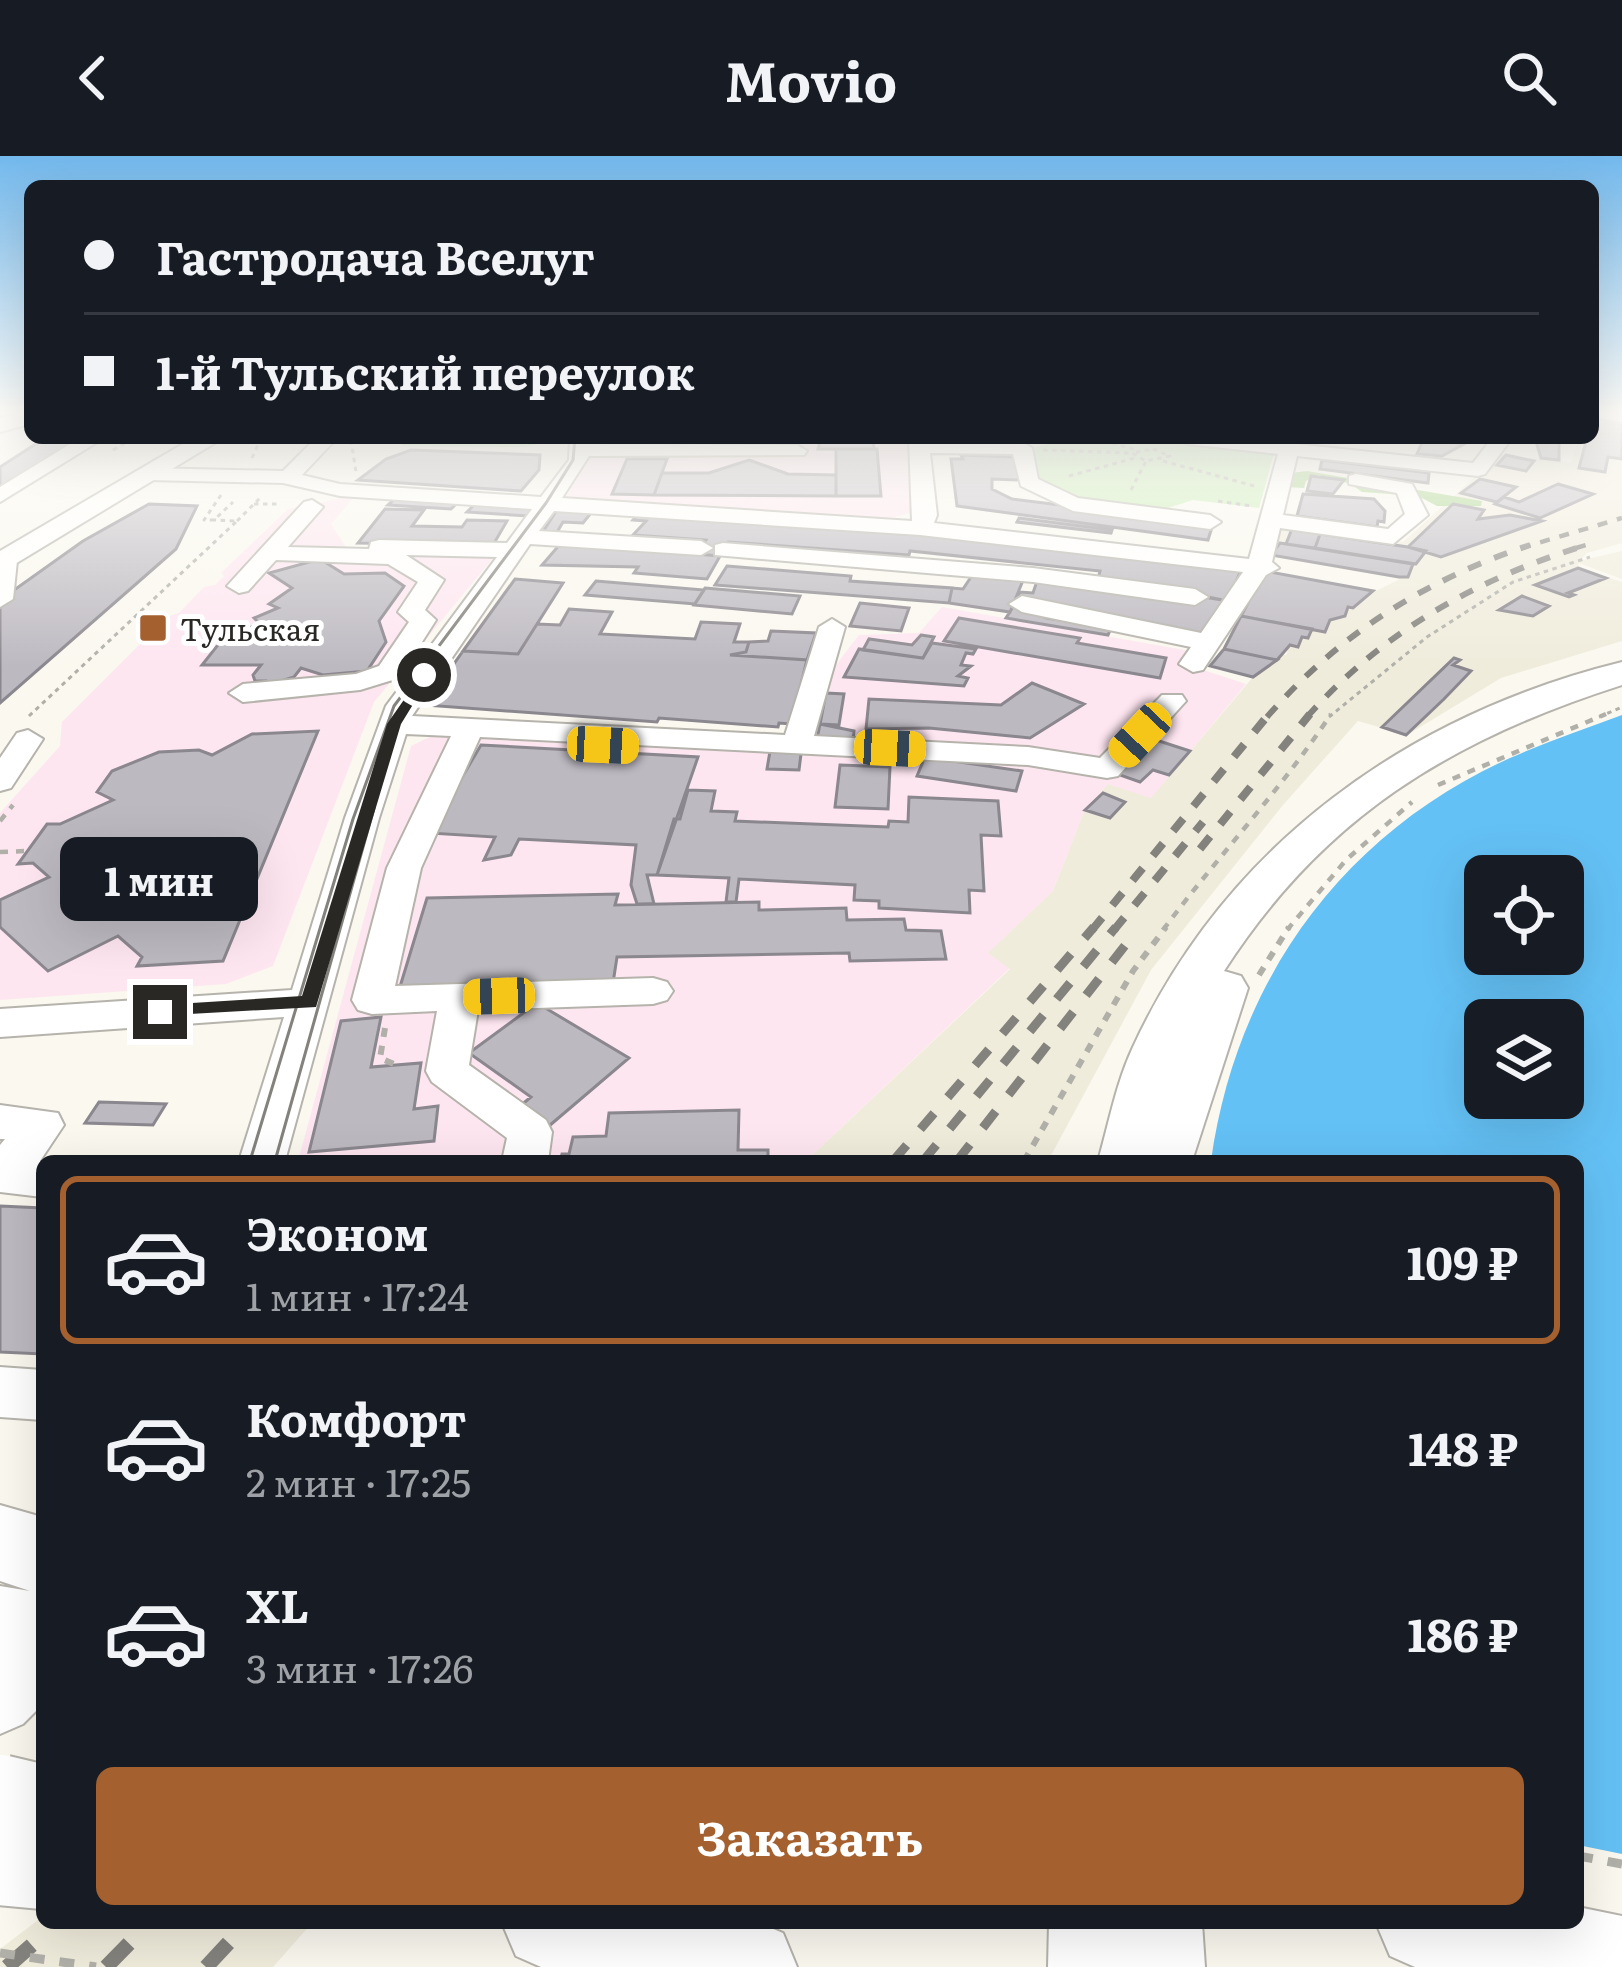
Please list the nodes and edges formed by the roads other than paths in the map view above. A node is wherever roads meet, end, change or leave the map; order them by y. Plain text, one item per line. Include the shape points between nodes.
1 (318, 497) edge
2 (88, 498) edge
3 (105, 498) edge
4 (389, 498) edge
5 (408, 498) edge
6 (553, 498) edge
7 (925, 498) edge
8 (1060, 498) edge
9 (1275, 498) edge
10 (1409, 498) edge
11 (428, 517) dead end
12 (364, 519) dead end
13 (1210, 522) dead end
14 (532, 527) junction
15 (920, 528) junction
16 (1263, 534) junction
17 (355, 545) dead end
18 (269, 553) junction
19 (2, 554) edge
20 (1263, 567) junction
21 (238, 586) dead end
22 (1027, 590) junction
23 (1195, 597) dead end
24 (0, 599) edge
25 (832, 627) dead end
26 (1622, 673) edge
27 (1622, 688) edge
28 (243, 693) dead end
29 (1172, 700) dead end
30 (408, 724) junction
31 (22, 734) road end
32 (465, 738) junction
33 (797, 744) junction
34 (724, 754) dead end
35 (0, 781) edge
36 (653, 991) dead end
37 (460, 998) junction
38 (310, 1002) junction
39 (0, 1023) edge
40 (0, 1123) edge
41 (264, 1155) edge
42 (526, 1155) edge
43 (1129, 1155) edge
44 (1165, 1155) edge
45 (36, 1179) edge
46 (0, 1392) edge
47 (36, 1395) edge
48 (0, 1543) edge
49 (36, 1554) edge
50 (0, 1626) edge
51 (36, 1632) edge
52 (36, 1666) edge
53 (0, 1702) edge
54 (0, 1798) edge
55 (36, 1804) edge
56 (36, 1807) edge
57 (0, 1842) edge
58 (0, 1862) edge
59 (36, 1865) edge
60 (576, 1929) edge
61 (1096, 1929) edge
62 (1156, 1929) edge
63 (1452, 1929) edge
64 (1622, 1964) edge
65 (748, 1967) edge
66 (1096, 1967) edge
67 (1157, 1967) edge

1 - 18 street
2 - 19 main road
3 - 19 main road
4 - 12 street
5 - 14 street
6 - 14 street
7 - 15 street
8 - 13 street
9 - 16 street
10 - 16 street via 1417,515 1393,537
11 - 14 street
14 - 15 street
14 - 17 street
14 - 22 street
14 - 30 street via 401,706
15 - 20 street
16 - 20 street
18 - 21 street
18 - 28 street via 393,557 439,570 411,612 423,620 389,672
19 - 24 street
20 - 22 street via 1200,653
22 - 23 street
25 - 33 street
26 - 43 main road via 1527,702 1432,746 1334,809 1266,874 1202,962 1159,1049
27 - 44 main road via 1452,760 1402,788 1328,849 1274,910 1216,1003
29 - 33 street via 1107,770 1028,756
30 - 32 street
30 - 33 street via 762,755
30 - 38 street
31 - 35 street
32 - 34 street
32 - 37 street via 404,868 372,1000
36 - 37 street
37 - 42 street via 447,1071 530,1132
38 - 39 street
38 - 41 street
40 - 45 street via 42,1125 10,1177
46 - 47 street
48 - 49 main road
50 - 51 main road
52 - 53 street
54 - 56 main road, bridge
55 - 57 street
58 - 59 main road, bridge
60 - 65 main road
61 - 66 main road
62 - 67 main road
63 - 64 main road

